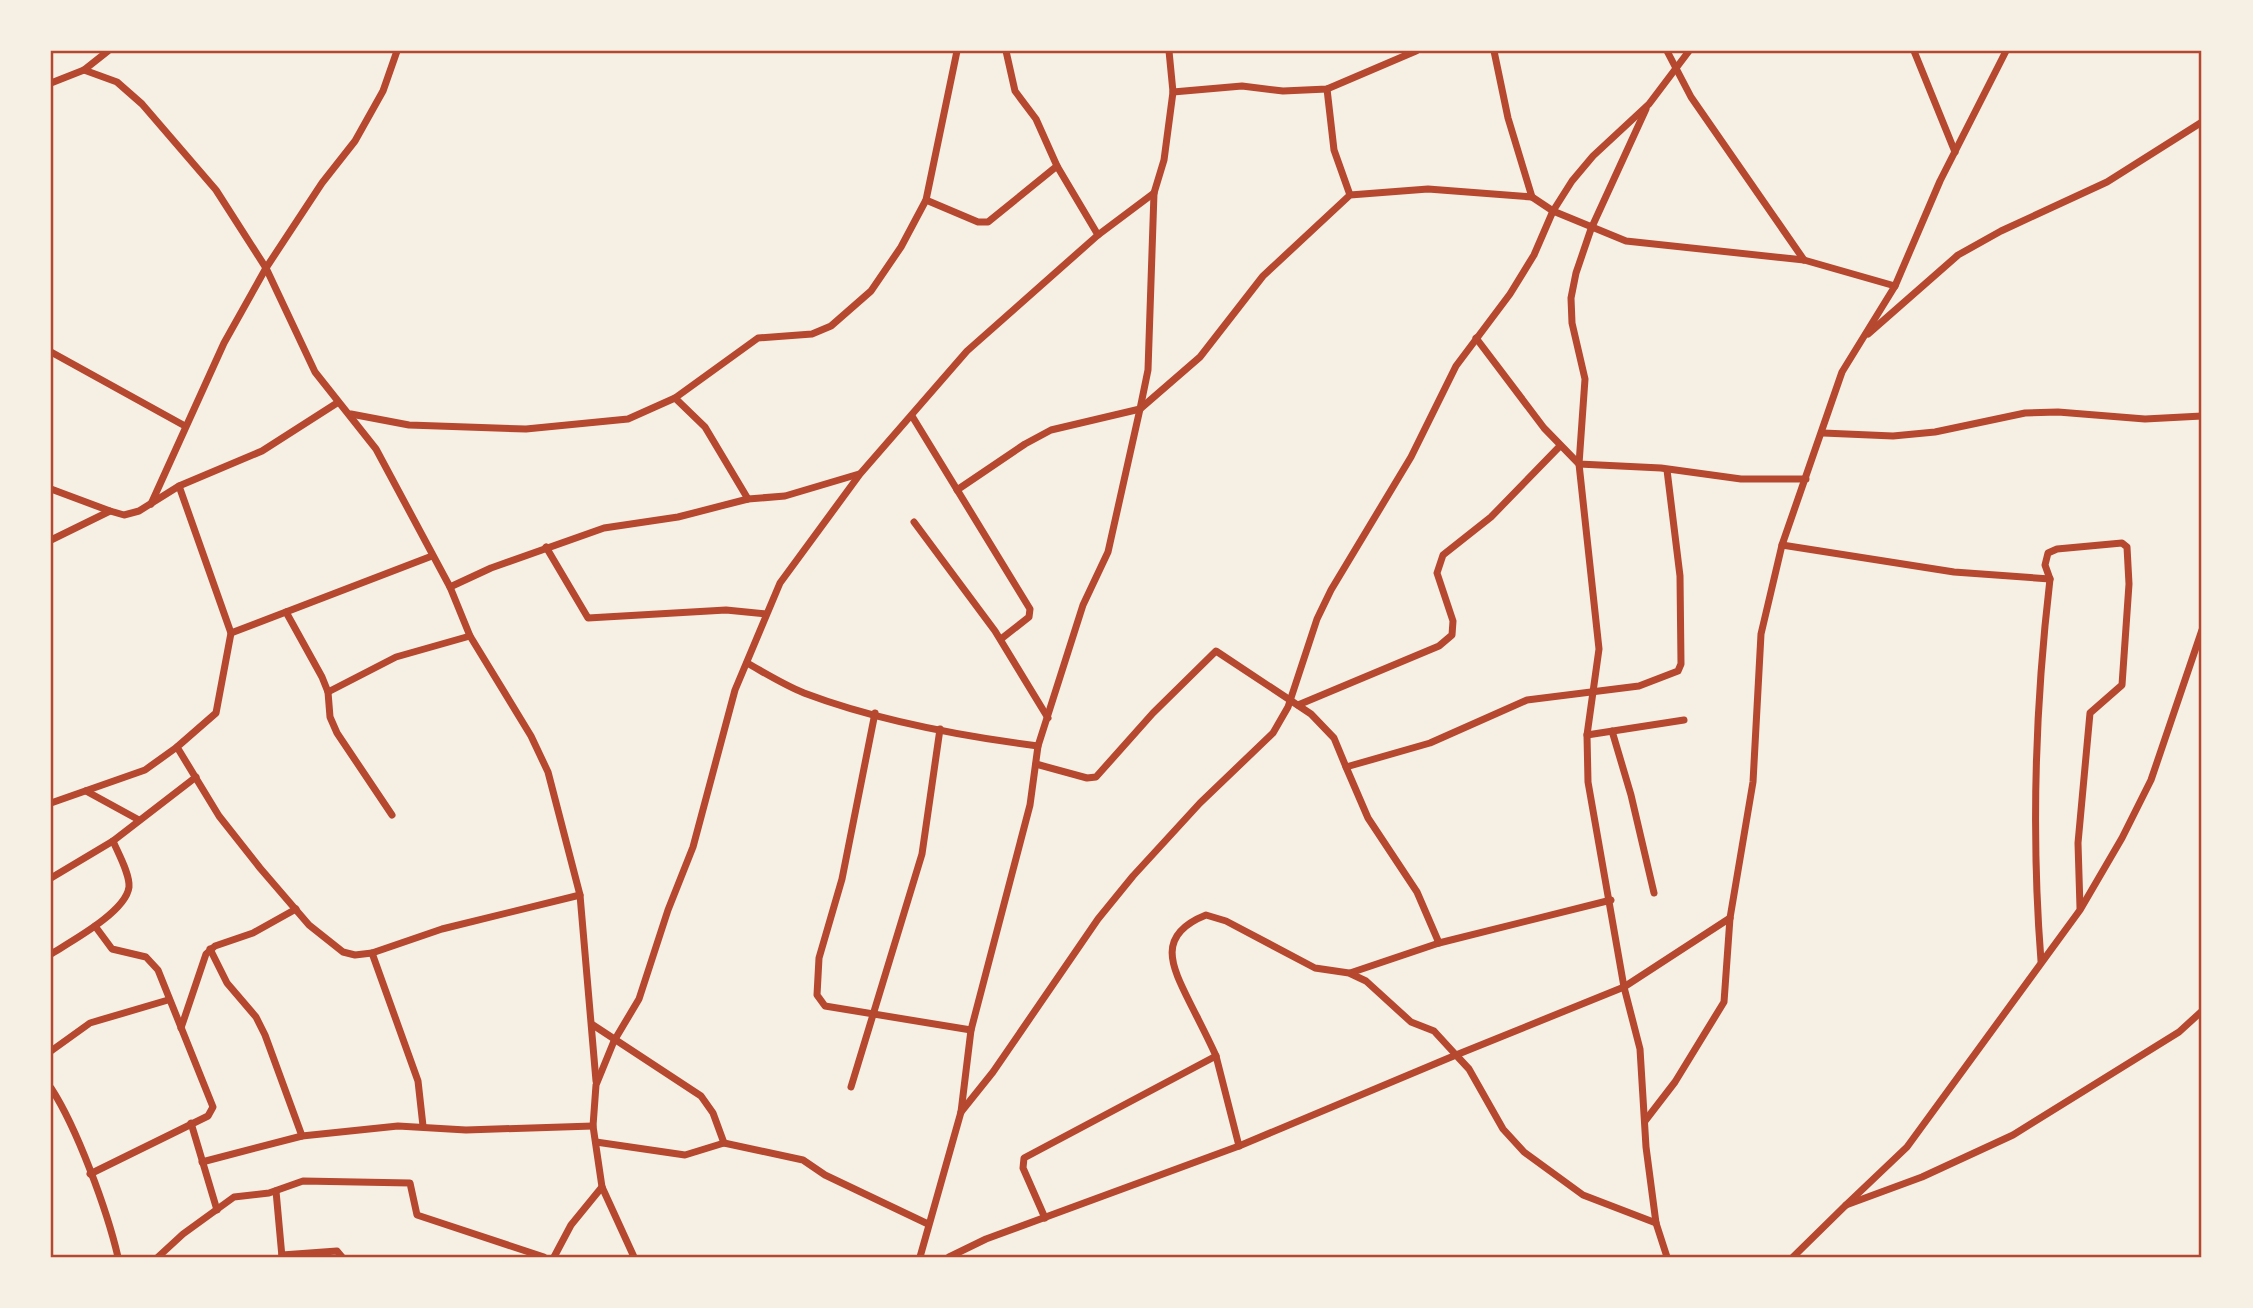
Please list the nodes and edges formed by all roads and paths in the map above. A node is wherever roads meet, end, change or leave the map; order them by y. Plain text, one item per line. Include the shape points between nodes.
1 (108, 51) edge
2 (397, 51) edge
3 (957, 51) edge
4 (1006, 51) edge
5 (1168, 51) edge
6 (1416, 51) edge
7 (1493, 51) edge
8 (1667, 51) edge
9 (1689, 51) edge
10 (1914, 51) edge
11 (2006, 51) edge
12 (1676, 67) junction
13 (83, 70) junction
14 (51, 83) edge
15 (1327, 89) junction
16 (1173, 92) junction
17 (1649, 104) junction
18 (2202, 122) edge
19 (1955, 152) junction
20 (1057, 166) junction
21 (1154, 193) junction
22 (1350, 195) junction
23 (1532, 197) junction
24 (926, 200) junction
25 (1553, 211) junction
26 (1591, 229) junction
27 (1098, 235) junction
28 (1804, 260) junction
29 (266, 268) junction
30 (1895, 286) junction
31 (1476, 338) junction
32 (1860, 340) junction
33 (51, 352) edge
34 (675, 398) junction
35 (337, 403) junction
36 (1140, 409) junction
37 (351, 414) junction
38 (912, 416) junction
39 (2202, 416) edge
40 (184, 426) junction
41 (1823, 433) junction
42 (1560, 446) junction
43 (1580, 464) junction
44 (1667, 470) junction
45 (860, 474) junction
46 (1806, 479) junction
47 (179, 486) junction
48 (51, 489) edge
49 (957, 490) junction
50 (748, 499) junction
51 (151, 504) junction
52 (110, 511) junction
53 (914, 522) dead end
54 (51, 540) edge
55 (1782, 545) junction
56 (545, 547) junction
57 (432, 556) junction
58 (2050, 579) junction
59 (450, 587) junction
60 (286, 612) junction
61 (766, 614) junction
62 (2202, 630) edge
63 (231, 633) junction
64 (470, 635) junction
65 (1000, 639) junction
66 (747, 663) junction
67 (1594, 689) junction
68 (328, 692) junction
69 (1291, 699) junction
70 (1298, 705) junction
71 (875, 713) junction
72 (1048, 718) junction
73 (1685, 720) dead end
74 (940, 729) junction
75 (1612, 731) junction
76 (1587, 735) junction
77 (1038, 746) junction
78 (177, 747) junction
79 (1036, 764) junction
80 (1346, 767) junction
81 (196, 777) junction
82 (86, 791) junction
83 (51, 803) edge
84 (393, 815) dead end
85 (139, 820) junction
86 (113, 841) junction
87 (51, 878) edge
88 (1654, 893) dead end
89 (580, 895) junction
90 (1611, 900) junction
91 (296, 909) junction
92 (2080, 910) junction
93 (1730, 918) junction
94 (95, 926) junction
95 (1439, 943) junction
96 (210, 950) junction
97 (372, 953) junction
98 (51, 954) edge
99 (2041, 961) junction
100 (1349, 973) junction
101 (1624, 986) junction
102 (168, 1000) junction
103 (2202, 1011) edge
104 (873, 1015) junction
105 (593, 1025) junction
106 (181, 1028) junction
107 (971, 1030) junction
108 (614, 1041) junction
109 (51, 1051) edge
110 (1457, 1055) junction
111 (1216, 1056) junction
112 (597, 1085) junction
113 (851, 1087) dead end
114 (51, 1088) edge
115 (961, 1112) junction
116 (1644, 1122) junction
117 (191, 1124) junction
118 (423, 1126) junction
119 (593, 1126) junction
120 (302, 1136) junction
121 (596, 1142) junction
122 (724, 1143) junction
123 (1238, 1146) junction
124 (202, 1163) junction
125 (90, 1174) junction
126 (602, 1187) junction
127 (276, 1191) junction
128 (1846, 1205) junction
129 (217, 1210) junction
130 (1045, 1218) junction
131 (1656, 1223) junction
132 (928, 1224) junction
133 (282, 1256) edge
134 (118, 1257) edge
135 (158, 1257) edge
136 (342, 1257) edge
137 (544, 1257) edge
138 (554, 1257) edge
139 (634, 1257) edge
140 (920, 1257) edge
141 (949, 1257) edge
142 (1667, 1257) edge
143 (1793, 1257) edge

1 - 13 street
2 - 29 street via 383,91 355,141
3 - 24 street
4 - 20 street via 1015,91 1036,119
5 - 16 street
6 - 15 street
7 - 23 street
8 - 12 street
9 - 12 street
10 - 19 street
11 - 19 street
12 - 17 street
12 - 28 street via 1691,97
13 - 14 street
13 - 29 street via 117,82 142,104 216,190
15 - 16 street via 1283,91 1242,86
15 - 22 street via 1334,150
16 - 21 street via 1164,160
17 - 25 street via 1593,156
17 - 26 street
18 - 32 street via 2106,182 1958,255
19 - 30 street
20 - 24 street via 988,222
20 - 27 street
21 - 27 street
21 - 36 street via 1148,370
22 - 23 street via 1428,189
22 - 36 street via 1263,276 1200,357
23 - 25 street
24 - 34 street via 871,291 841,318 812,334 758,338
25 - 26 street
25 - 31 street via 1534,255
26 - 28 street via 1626,241
26 - 43 street via 1571,298 1585,379
27 - 38 street via 967,351
28 - 30 street
29 - 35 street via 315,372
29 - 40 street
30 - 32 street
31 - 42 street
31 - 69 street via 1456,366 1412,457 1331,590
32 - 41 street via 1842,372
33 - 40 street
34 - 37 street via 628,419 526,429 410,425
34 - 50 street via 705,427
35 - 37 street
35 - 47 street via 262,450
36 - 49 street via 1051,430
36 - 72 street via 1108,552 1083,605
37 - 57 street via 376,449
38 - 45 street
38 - 49 street
39 - 41 street via 2145,419 2025,413 1935,432 1893,436
40 - 51 street
41 - 46 street
42 - 43 street
42 - 70 street via 1491,517 1444,555 1437,573 1453,621 1452,635 1439,646
43 - 44 street
43 - 67 street via 1600,649
44 - 46 street via 1741,479
44 - 67 street via 1680,576 1681,667 1639,686
45 - 50 street via 785,496
45 - 61 street via 780,583
46 - 55 street
47 - 51 street
47 - 63 street
48 - 52 street
49 - 65 street via 1030,609 1029,617
50 - 56 street via 678,517 621,523
51 - 52 street via 124,515
52 - 54 street
53 - 65 street
55 - 58 street via 1988,576
55 - 93 street via 1761,634 1753,782
56 - 59 street
56 - 61 street via 588,618 715,611
57 - 59 street
57 - 60 street
58 - 92 street via 2046,560 2048,553 2057,549 2122,543 2127,547 2122,685 2094,706 2087,729 2078,843
58 - 99 street via 2035,730 2035,890
59 - 64 street
60 - 63 street
60 - 68 street
61 - 66 street
62 - 92 street via 2151,780
63 - 78 street via 216,713
64 - 68 street via 396,657
64 - 89 street via 548,772
65 - 72 street
66 - 71 street via 802,692
66 - 108 street via 725,720 693,847 639,999
67 - 76 street
67 - 80 street via 1527,700 1430,743
68 - 84 street via 337,733
69 - 70 street
69 - 79 street via 1216,651 1096,777
69 - 115 street via 1273,733 1200,803 1107,908
70 - 80 street via 1334,738
71 - 74 street
71 - 104 street via 815,987 825,1006
72 - 77 street
73 - 75 street
74 - 77 street
74 - 104 street via 922,854
75 - 76 street
75 - 88 street
76 - 90 street via 1588,782
77 - 79 street
78 - 81 street
78 - 82 street via 153,766
79 - 107 street via 1030,805
80 - 95 street via 1368,818 1417,892
81 - 85 street
81 - 91 street via 219,816
82 - 83 street
82 - 85 street
85 - 86 street
86 - 87 street
86 - 94 street via 128,888
89 - 97 street via 443,929
89 - 105 street
90 - 95 street
90 - 101 street
91 - 96 street
91 - 97 street via 343,952
92 - 99 street
93 - 101 street
93 - 116 street via 1724,1002 1675,1082
94 - 98 street
94 - 102 street via 112,949 153,963
95 - 100 street
96 - 106 street via 199,966
96 - 120 street via 227,983 265,1035
97 - 118 street via 418,1081
99 - 128 street via 1907,1147
100 - 110 street via 1366,981 1417,1026 1434,1031
100 - 111 street via 1315,968 1216,917 1196,919 1174,941 1171,961
101 - 110 street
101 - 116 street via 1640,1049
102 - 106 street
102 - 109 street via 90,1023
103 - 128 street via 2179,1031 2013,1135 1922,1177
104 - 107 street
104 - 113 street
105 - 108 street
105 - 112 street
106 - 117 street via 214,1107
107 - 115 street
108 - 112 street
108 - 122 street via 701,1096
110 - 123 street
110 - 131 street via 1503,1129 1524,1152 1583,1195
111 - 123 street
111 - 130 street via 1024,1158 1023,1168
112 - 119 street
114 - 125 street
115 - 132 street
116 - 131 street
117 - 124 street
117 - 125 street
118 - 119 street via 466,1130
118 - 120 street
119 - 121 street
120 - 124 street
121 - 122 street via 685,1155
121 - 126 street
122 - 132 street via 803,1160
123 - 130 street
124 - 129 street
125 - 134 street
126 - 138 street via 570,1225
126 - 139 street
127 - 129 street via 234,1197
127 - 133 street
127 - 137 street via 329,1179 410,1183 417,1215
128 - 143 street
129 - 135 street
130 - 141 street
131 - 142 street
132 - 140 street
133 - 136 street via 337,1251

